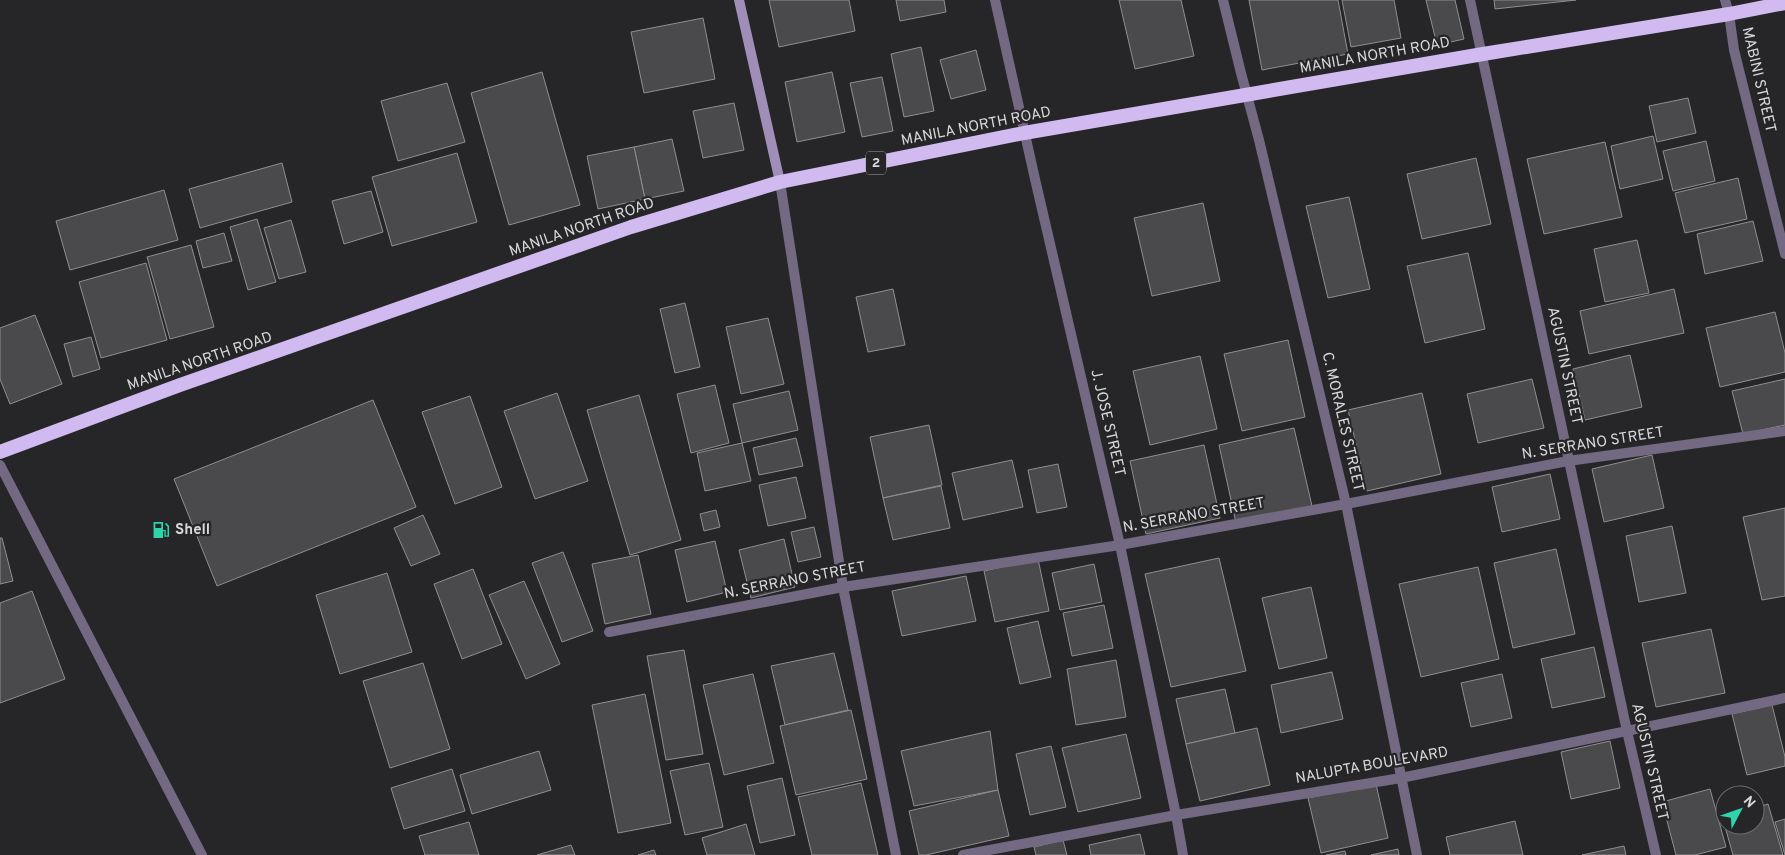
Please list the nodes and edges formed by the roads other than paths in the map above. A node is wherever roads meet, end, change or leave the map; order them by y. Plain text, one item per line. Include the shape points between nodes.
1 (739, 0) edge
2 (995, 0) edge
3 (1223, 0) edge
4 (1470, 0) edge
5 (1725, 0) edge
6 (1785, 3) edge
7 (1729, 14) junction
8 (1483, 54) junction
9 (1247, 94) junction
10 (1024, 133) junction
11 (780, 182) junction
12 (1785, 254) edge
13 (1785, 431) edge
14 (0, 452) edge
15 (1568, 461) junction
16 (0, 465) edge
17 (1346, 504) junction
18 (1120, 544) junction
19 (843, 587) junction
20 (609, 632) dead end
21 (1785, 698) edge
22 (1627, 732) junction
23 (1401, 778) junction
24 (1176, 815) junction
25 (202, 855) edge
26 (896, 855) edge
27 (964, 855) edge
28 (1183, 855) edge
29 (1417, 855) edge
30 (1656, 855) edge

1 - 11 main road
2 - 10 street, J. JOSE STREET
3 - 9 street, C. MORALES STREET
4 - 8 street, AGUSTIN STREET
5 - 7 street, MABINI STREET
6 - 7 highway, MANILA NORTH ROAD / 2
7 - 8 highway, MANILA NORTH ROAD / 2
7 - 12 street, MABINI STREET via 1734,50
8 - 9 highway, MANILA NORTH ROAD / 2
8 - 15 street, AGUSTIN STREET
9 - 10 highway, MANILA NORTH ROAD / 2
9 - 17 street, C. MORALES STREET
10 - 11 highway, MANILA NORTH ROAD / 2
10 - 18 street, J. JOSE STREET
11 - 14 highway, MANILA NORTH ROAD / 2 via 632,227 180,385
11 - 19 street
13 - 15 street, N. SERRANO STREET
15 - 17 street, N. SERRANO STREET
15 - 22 street, AGUSTIN STREET
16 - 25 street
17 - 18 street, N. SERRANO STREET
17 - 23 street, C. MORALES STREET
18 - 19 street, N. SERRANO STREET
18 - 24 street, J. JOSE STREET
19 - 20 street, N. SERRANO STREET
19 - 26 street
21 - 22 street, NALUPTA BOULEVARD
22 - 23 street, NALUPTA BOULEVARD
22 - 30 street, AGUSTIN STREET
23 - 24 street, NALUPTA BOULEVARD
23 - 29 street, C. MORALES STREET
24 - 27 street, NALUPTA BOULEVARD
24 - 28 street, J. JOSE STREET

